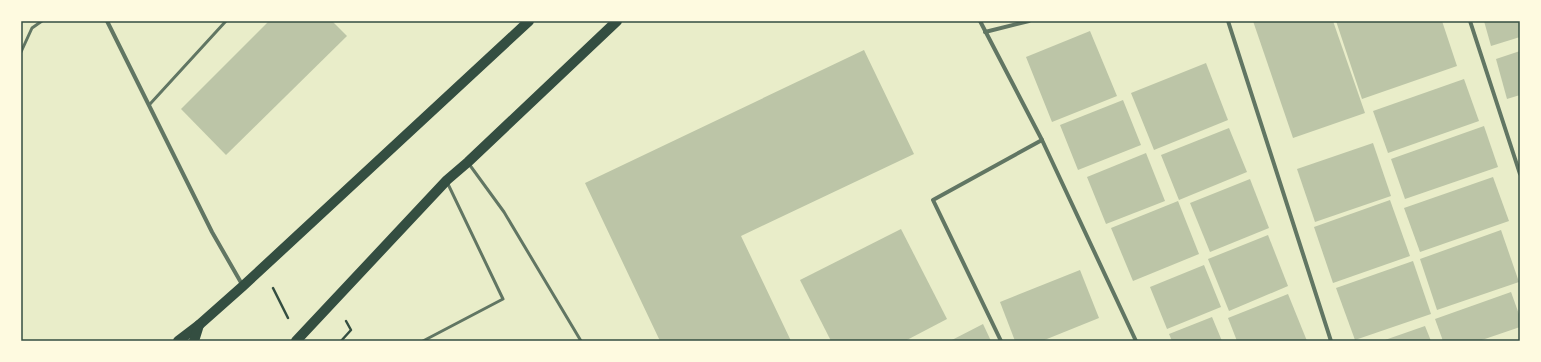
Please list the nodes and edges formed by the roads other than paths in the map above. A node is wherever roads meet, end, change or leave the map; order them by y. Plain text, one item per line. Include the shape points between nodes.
1 (42, 21) edge
2 (107, 21) edge
3 (226, 21) edge
4 (529, 21) edge
5 (617, 21) edge
6 (980, 21) edge
7 (1029, 21) edge
8 (1228, 21) edge
9 (1470, 21) edge
10 (985, 32) junction
11 (21, 52) edge
12 (150, 104) junction
13 (1042, 140) junction
14 (468, 162) junction
15 (1520, 174) edge
16 (447, 180) junction
17 (243, 286) junction
18 (199, 325) junction
19 (172, 341) edge
20 (178, 341) edge
21 (194, 341) edge
22 (296, 341) edge
23 (423, 341) edge
24 (581, 341) edge
25 (1001, 341) edge
26 (1136, 341) edge
27 (1331, 341) edge

1 - 11 lane via 32,28
2 - 12 street
3 - 12 lane
4 - 17 main road
5 - 14 main road
6 - 10 street
7 - 10 street
8 - 27 street
9 - 15 street
10 - 13 street
12 - 17 street via 212,232
13 - 25 street via 933,200
13 - 26 street
14 - 16 main road
14 - 24 lane via 504,212
16 - 22 main road
16 - 23 lane via 503,299
17 - 18 main road
18 - 19 main road
18 - 20 main road
18 - 21 main road

